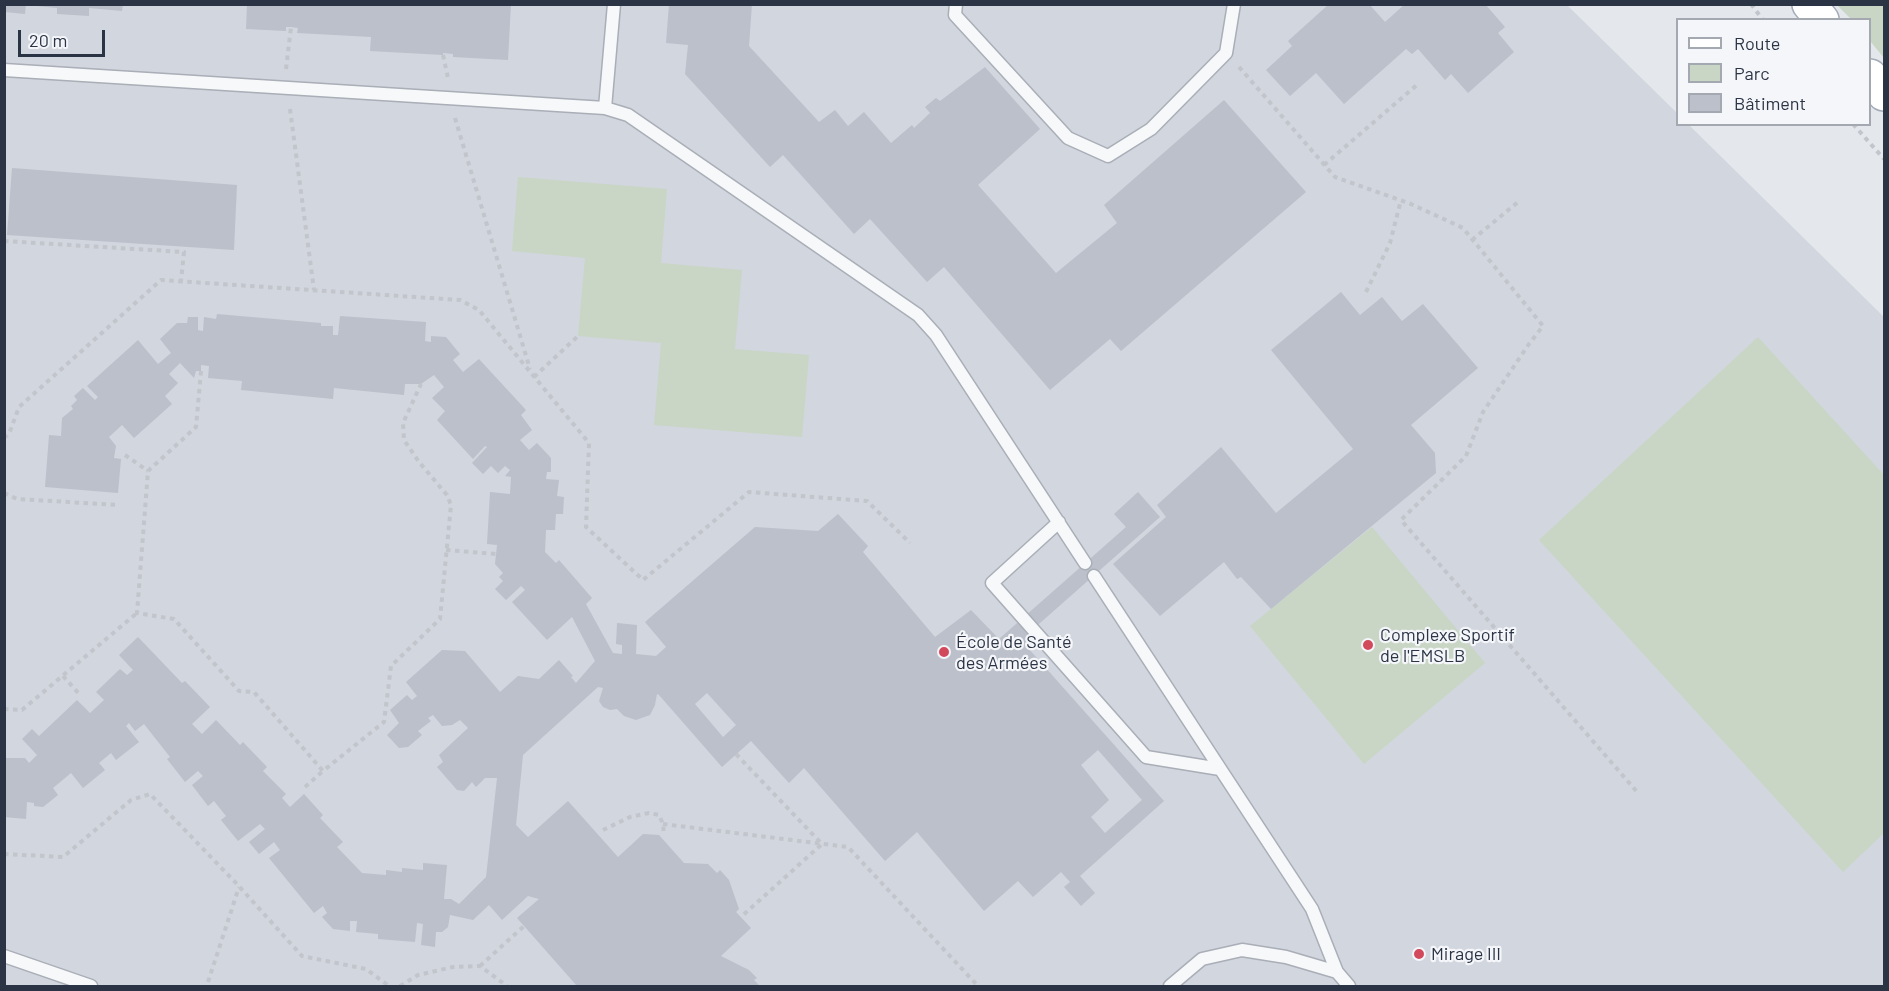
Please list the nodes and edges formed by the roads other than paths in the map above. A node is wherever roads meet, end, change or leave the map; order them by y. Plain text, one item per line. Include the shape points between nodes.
1 (614, 4) edge
2 (956, 4) edge
3 (1234, 4) edge
4 (1809, 4) edge
5 (1820, 18) edge
6 (4, 70) edge
7 (1871, 78) edge
8 (1884, 94) edge
9 (605, 108) junction
10 (1059, 522) junction
11 (1085, 562) dead end
12 (1094, 576) dead end
13 (1220, 769) junction
14 (4, 956) edge
15 (1337, 972) junction
16 (91, 987) edge
17 (1170, 987) edge
18 (1348, 987) edge

1 - 9 lane
2 - 3 lane via 955,15 1068,138 1108,156 1151,129 1226,53
4 - 5 main road
6 - 9 lane
7 - 8 main road
9 - 10 lane via 628,115 918,315 936,335
10 - 11 lane
10 - 13 lane via 992,582 1146,757
12 - 13 lane
13 - 15 lane via 1312,909
14 - 16 lane
15 - 17 lane via 1286,957 1242,950 1202,959
15 - 18 lane

